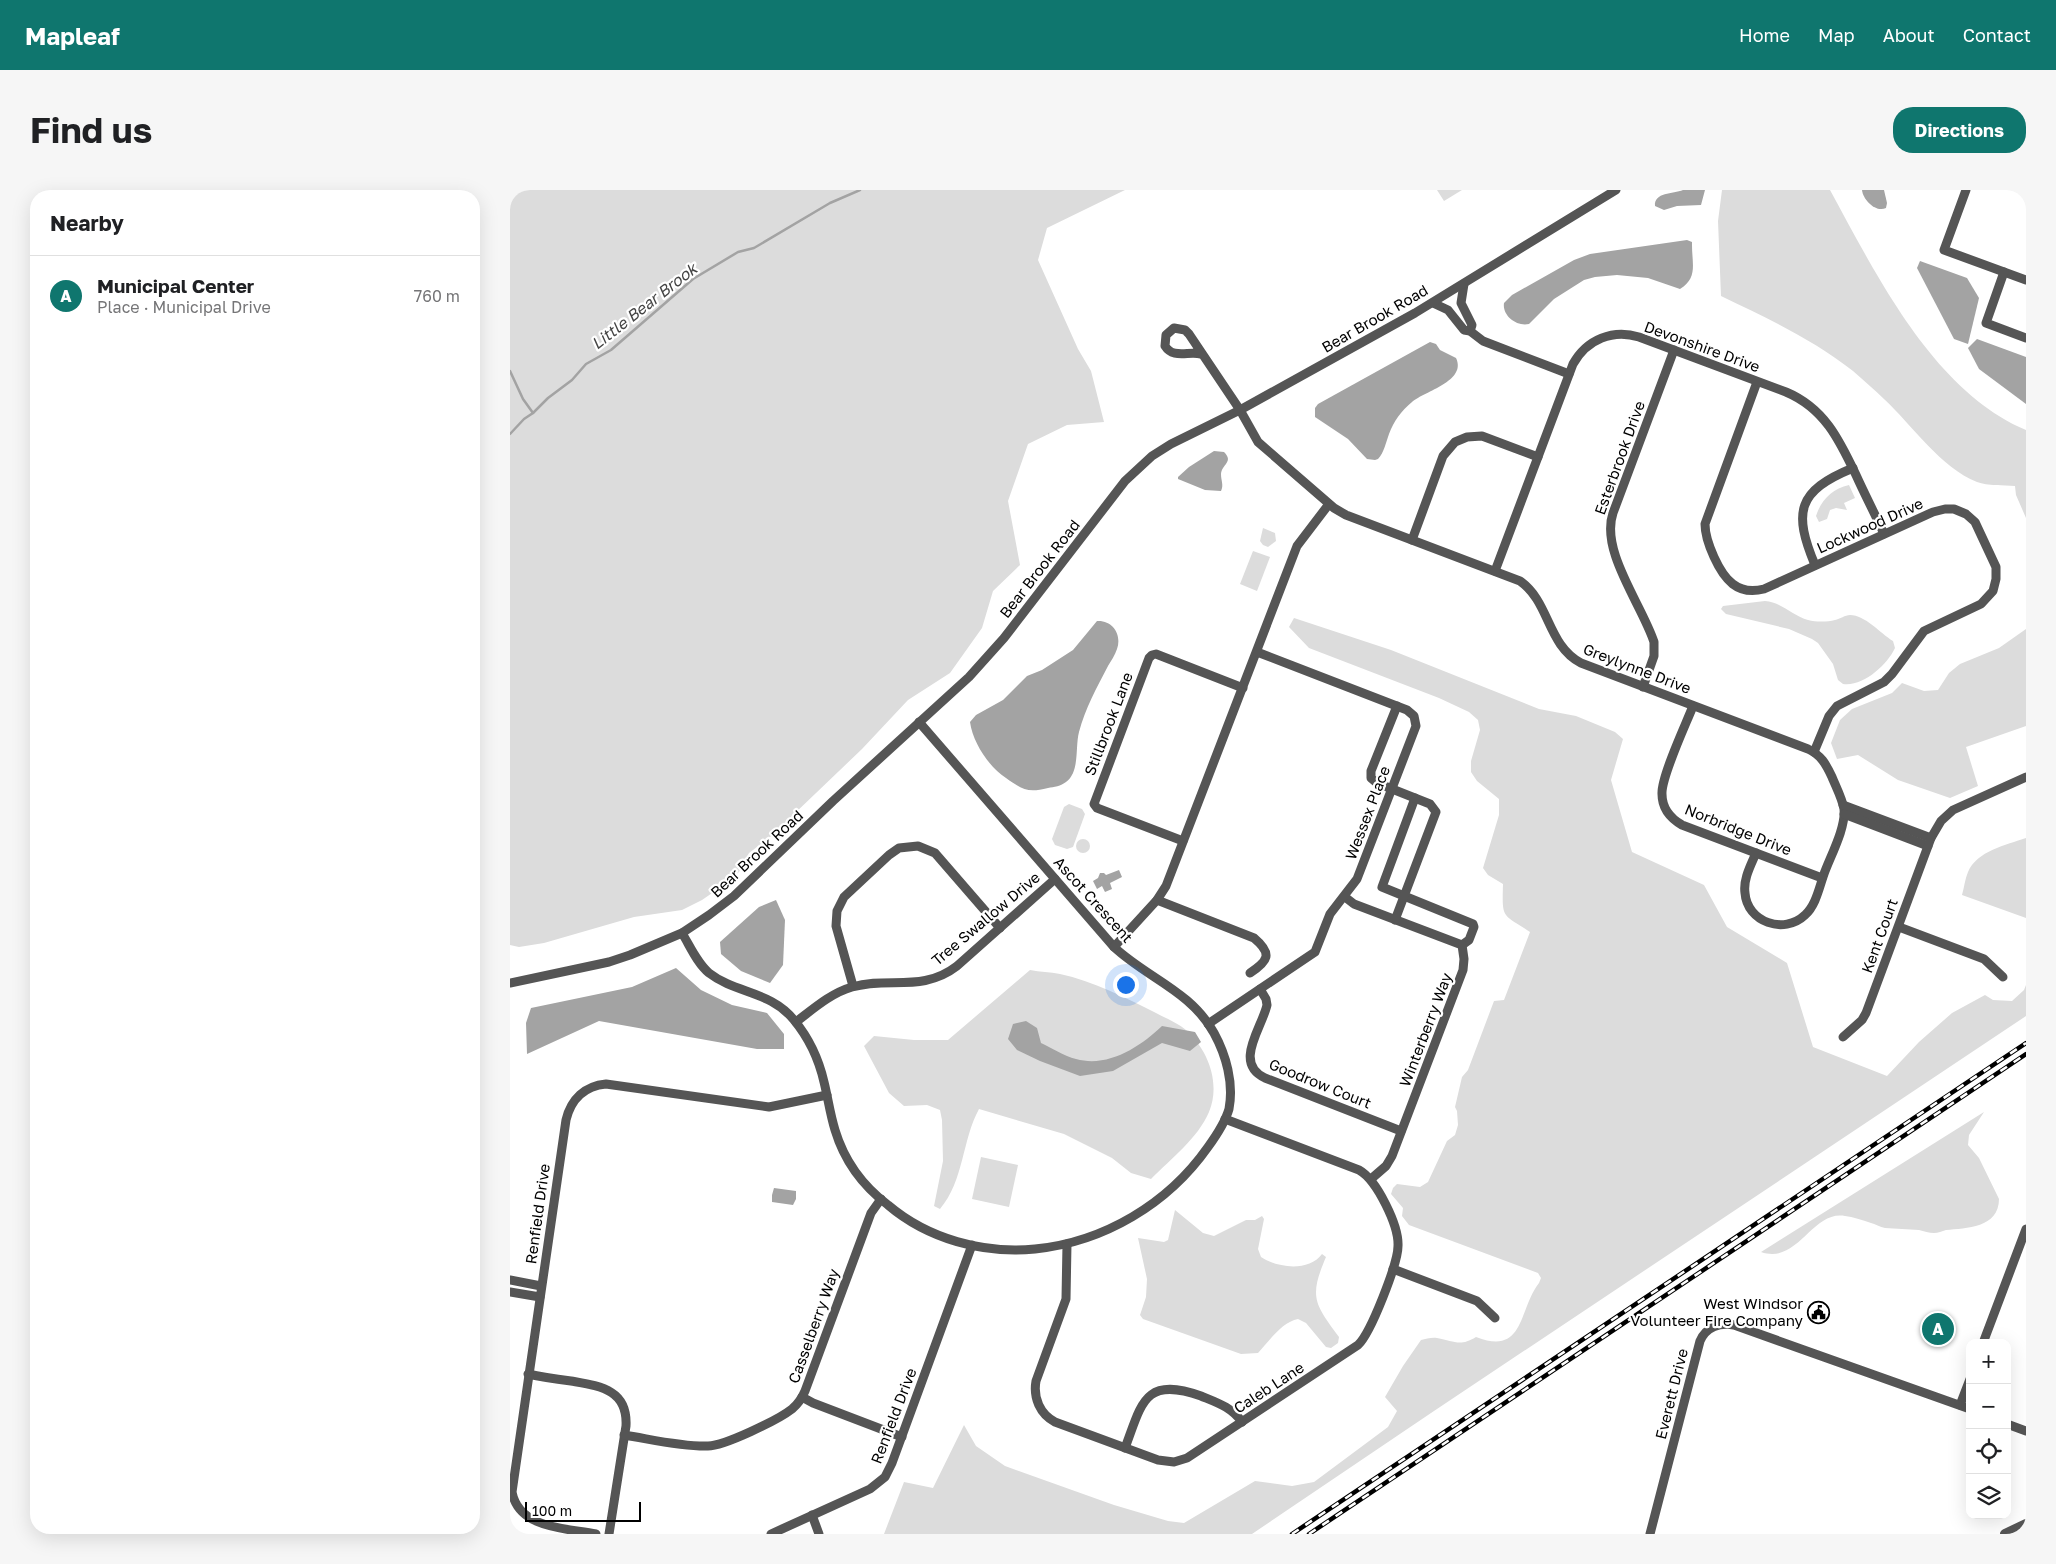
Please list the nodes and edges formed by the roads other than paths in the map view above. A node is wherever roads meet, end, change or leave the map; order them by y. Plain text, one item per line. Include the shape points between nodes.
1 (1616, 190) edge
2 (1966, 190) edge
3 (2004, 272) junction
4 (2026, 280) edge
5 (1464, 284) junction
6 (1433, 303) junction
7 (1470, 331) junction
8 (2026, 338) edge
9 (1674, 350) junction
10 (1202, 354) dead end
11 (1569, 374) junction
12 (1757, 382) junction
13 (1240, 410) junction
14 (1538, 457) junction
15 (1853, 468) junction
16 (1329, 504) junction
17 (1884, 534) junction
18 (1412, 540) junction
19 (1816, 565) junction
20 (1495, 571) junction
21 (1257, 652) junction
22 (1643, 687) junction
23 (1243, 688) junction
24 (1396, 706) junction
25 (1693, 706) junction
26 (919, 722) junction
27 (1814, 752) junction
28 (2026, 777) edge
29 (1392, 789) junction
30 (1415, 798) junction
31 (1843, 809) junction
32 (1184, 841) junction
33 (1930, 842) junction
34 (1756, 853) junction
35 (1822, 878) junction
36 (1055, 879) junction
37 (1344, 897) junction
38 (1404, 897) junction
39 (1158, 900) junction
40 (1395, 920) junction
41 (1898, 927) junction
42 (1000, 928) junction
43 (682, 933) junction
44 (1462, 946) junction
45 (1114, 947) junction
46 (1250, 973) dead end
47 (2003, 977) dead end
48 (510, 983) edge
49 (853, 986) junction
50 (1260, 990) junction
51 (796, 1022) junction
52 (1208, 1024) junction
53 (1843, 1037) dead end
54 (827, 1095) junction
55 (1225, 1118) junction
56 (1402, 1131) junction
57 (1371, 1179) junction
58 (881, 1200) junction
59 (2026, 1229) edge
60 (1067, 1244) junction
61 (972, 1245) junction
62 (1393, 1269) junction
63 (510, 1280) edge
64 (541, 1286) junction
65 (510, 1292) edge
66 (540, 1297) junction
67 (1495, 1318) dead end
68 (1985, 1339) edge
69 (528, 1374) junction
70 (1968, 1384) edge
71 (802, 1397) junction
72 (1960, 1405) junction
73 (1966, 1407) edge
74 (1242, 1422) junction
75 (2011, 1425) edge
76 (2026, 1431) edge
77 (624, 1435) junction
78 (902, 1436) junction
79 (1126, 1448) junction
80 (812, 1515) junction
81 (2026, 1524) edge
82 (596, 1534) edge
83 (609, 1534) edge
84 (771, 1534) edge
85 (819, 1534) edge
86 (1650, 1534) edge
87 (2005, 1534) edge

1 - 5 street, Bear Brook Road
2 - 3 street via 1944,250
3 - 4 street
3 - 8 street via 1986,323
5 - 6 street, Bear Brook Road
5 - 7 street via 1461,303 1472,325
6 - 7 street via 1448,310 1464,330
6 - 13 street, Bear Brook Road
7 - 11 street via 1483,341
9 - 11 street, Devonshire Drive via 1630,335 1608,336 1584,349
9 - 12 street, Devonshire Drive
9 - 22 street, Esterbrook Drive via 1610,526 1613,549 1654,642 1654,656
10 - 13 street, Greylynne Drive
11 - 14 street, Devonshire Drive
12 - 15 street, Devonshire Drive via 1797,398 1818,412 1835,432
12 - 19 street, Lockwood Drive via 1708,513 1705,526 1708,542 1723,575 1742,589 1764,588
13 - 16 street, Greylynne Drive via 1262,446
13 - 26 street, Bear Brook Road via 1166,447 1138,467 1004,638 969,677
14 - 18 street via 1482,436 1470,436 1455,442 1444,456
14 - 20 street, Devonshire Drive
15 - 17 street, Devonshire Drive
15 - 19 street via 1823,481 1806,503 1803,530
16 - 18 street, Greylynne Drive via 1346,515
16 - 21 street via 1298,544
17 - 19 street, Lockwood Drive
17 - 27 street, Lockwood Drive via 1939,510 1963,512 1980,530 1996,567 1995,585 1981,604 1922,632 1884,682 1837,706 1829,716
18 - 20 street, Greylynne Drive
20 - 22 street, Greylynne Drive via 1516,580 1532,593 1556,640 1569,656
21 - 23 street
21 - 24 street, Wessex Place
22 - 25 street, Greylynne Drive
23 - 32 street
23 - 32 street, Stillbrook Lane via 1153,654 1125,720 1094,805
24 - 29 street, Wessex Place via 1411,713 1416,724
24 - 29 street via 1371,774 1374,782
25 - 27 street, Greylynne Drive
25 - 34 street, Norbridge Drive via 1663,784 1665,808 1682,825
26 - 36 street, Ascot Crescent
26 - 43 street, Bear Brook Road via 734,896
27 - 31 street via 1826,764
28 - 33 street, Kent Court via 1953,810 1941,821
29 - 30 street
29 - 37 street, Wessex Place via 1357,880
30 - 38 street via 1433,806 1436,814
30 - 38 street via 1382,886
31 - 33 street
31 - 35 street via 1842,826
32 - 39 street
33 - 41 street, Kent Court
34 - 35 street, Norbridge Drive
34 - 35 street via 1746,880 1745,895 1752,912 1767,922 1788,924 1804,916 1813,904
36 - 42 street, Tree Swallow Drive
36 - 45 street, Ascot Crescent
37 - 40 street
37 - 50 street, Wessex Place via 1330,914 1314,953
38 - 40 street
38 - 44 street via 1473,924 1470,939
39 - 45 street
39 - 46 street via 1254,938 1267,957
40 - 44 street
41 - 47 street via 1984,960
41 - 53 street, Kent Court via 1866,1015
42 - 49 street, Tree Swallow Drive via 957,966 936,978 916,983
42 - 49 street via 935,853 918,846 899,848 846,895 837,911 836,930
43 - 48 street, Bear Brook Road via 609,962
43 - 51 street, Ascot Crescent via 708,972 769,999
44 - 56 street, Winterberry Way via 1463,970
45 - 52 street, Ascot Crescent via 1181,994
49 - 51 street, Tree Swallow Drive via 833,995
50 - 52 street, Wessex Place
50 - 56 street, Goodrow Court via 1267,1004 1250,1054 1256,1073
51 - 54 street, Ascot Crescent via 816,1058
52 - 55 street, Ascot Crescent via 1219,1044 1230,1080 1230,1102
54 - 58 street, Ascot Crescent via 842,1149 862,1181
54 - 64 street, Renfield Drive via 769,1107 610,1084 582,1092 572,1103 567,1116
55 - 57 street via 1357,1169
55 - 60 street, Ascot Crescent via 1194,1165 1160,1197 1116,1225
56 - 57 street, Winterberry Way via 1388,1163
57 - 62 street, Caleb Lane via 1397,1234 1398,1251
58 - 61 street, Ascot Crescent via 924,1229
58 - 71 street, Casselberry Way via 871,1213
59 - 68 street
60 - 61 street, Ascot Crescent via 1020,1250
60 - 79 street, Caleb Lane via 1066,1299 1036,1381 1036,1399 1043,1413 1052,1420
61 - 78 street, Renfield Drive
62 - 67 street via 1478,1301
62 - 74 street, Caleb Lane via 1361,1342
63 - 64 street
64 - 66 street, Renfield Drive
65 - 66 street
66 - 69 street, Renfield Drive
69 - 77 street via 595,1385 610,1391 619,1399 624,1411
69 - 82 street, Renfield Drive via 512,1483 514,1501 522,1514 535,1522
70 - 72 street
71 - 77 street, Casselberry Way via 784,1414 718,1445 702,1446
71 - 78 street
72 - 73 street, Everett Drive
72 - 86 street, Everett Drive via 1734,1325 1719,1324 1704,1333 1700,1341
74 - 79 street, Caleb Lane via 1190,1457 1177,1462 1163,1462
74 - 79 street via 1222,1404 1181,1389 1163,1389 1142,1405
75 - 76 street
77 - 83 street
78 - 80 street, Renfield Drive via 890,1469 878,1484
80 - 84 street, Renfield Drive
80 - 85 street
81 - 87 street

